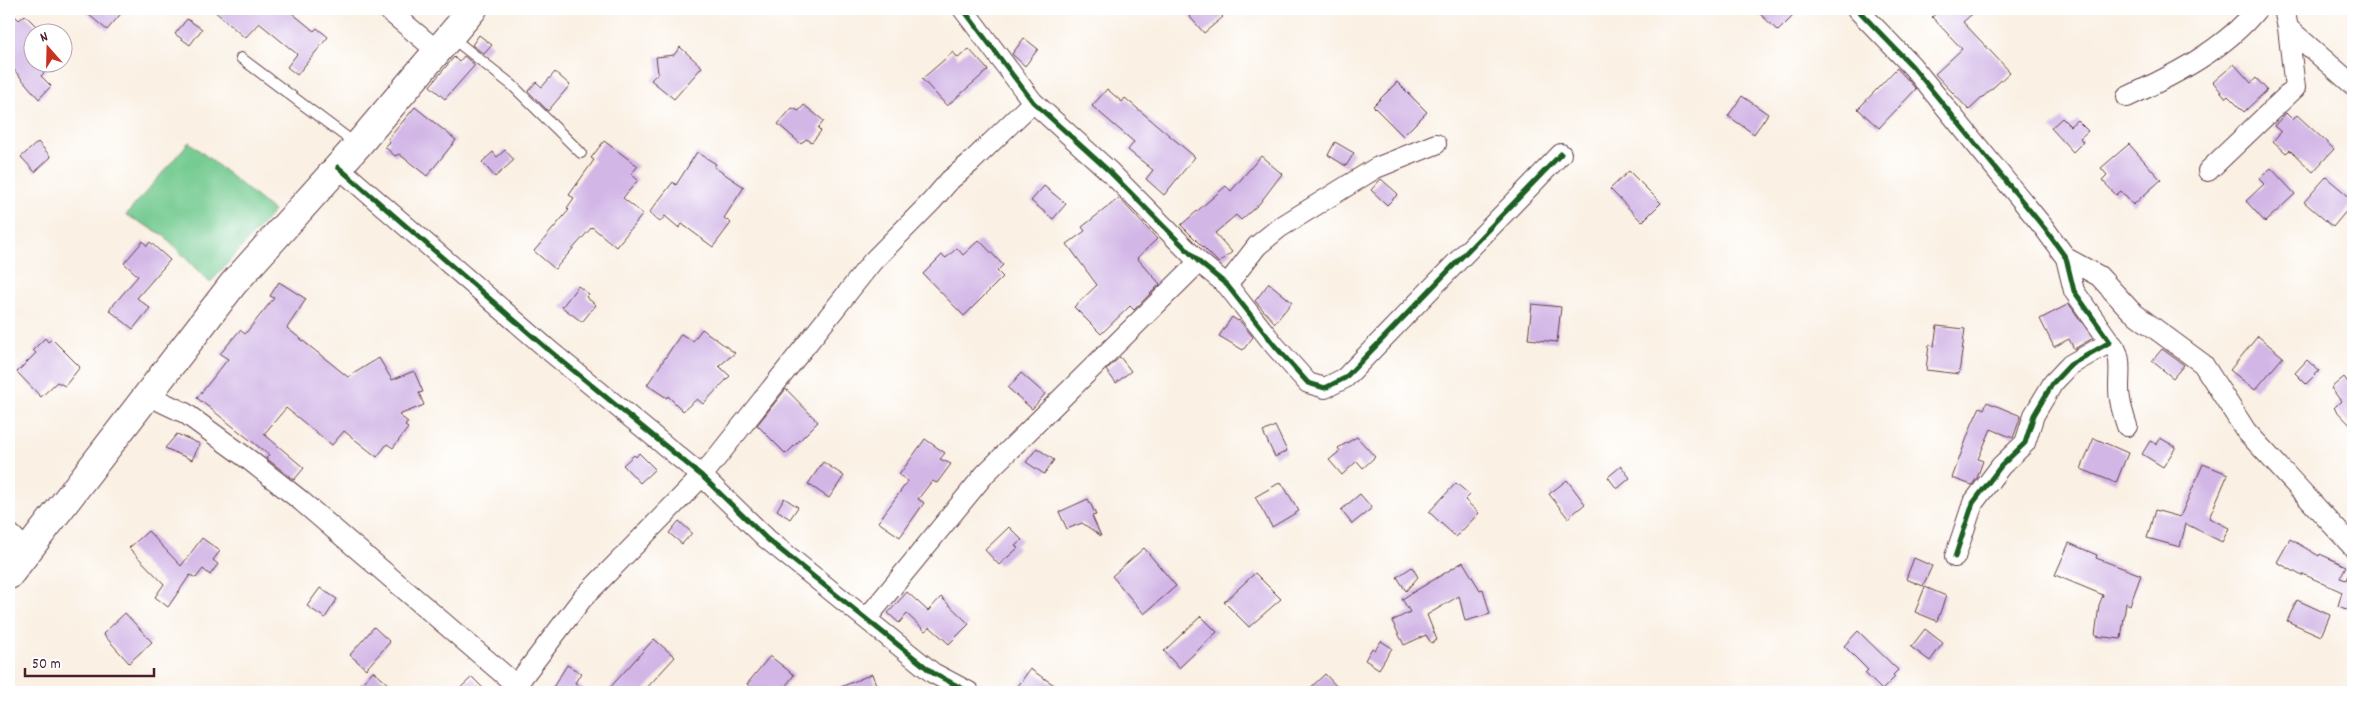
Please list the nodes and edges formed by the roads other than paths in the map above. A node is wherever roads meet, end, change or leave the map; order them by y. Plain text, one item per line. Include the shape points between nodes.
1 (387, 9) edge
2 (473, 9) edge
3 (963, 9) edge
4 (1857, 9) edge
5 (2257, 9) edge
6 (2286, 18) edge
7 (443, 43) junction
8 (242, 58) dead end
9 (2351, 76) edge
10 (2127, 97) dead end
11 (1033, 102) junction
12 (1436, 144) dead end
13 (358, 146) junction
14 (581, 153) dead end
15 (1561, 154) dead end
16 (338, 167) junction
17 (2208, 171) dead end
18 (2066, 258) junction
19 (1199, 262) junction
20 (1226, 285) junction
21 (2110, 342) junction
22 (147, 395) junction
23 (2127, 426) dead end
24 (702, 476) junction
25 (18, 542) edge
26 (2353, 546) edge
27 (1956, 557) dead end
28 (9, 575) edge
29 (867, 618) junction
30 (514, 689) edge
31 (969, 692) edge

1 - 7 street
2 - 7 main road
3 - 11 street
4 - 18 street via 1912,66
5 - 10 street via 2223,42 2196,61
6 - 9 street
6 - 17 street via 2295,88
7 - 13 main road
7 - 14 lane via 512,85
8 - 13 lane
11 - 19 street via 1110,172
11 - 24 street via 950,180 872,262
12 - 20 street via 1376,168 1278,228 1257,246
13 - 16 main road
15 - 20 street via 1345,378 1325,388 1308,383
16 - 22 main road via 233,284
16 - 24 street via 551,352
18 - 21 street via 2074,290
18 - 26 street via 2099,276 2131,310 2203,364 2246,431
19 - 20 street
19 - 29 street via 985,474
21 - 23 street via 2115,346 2121,371 2119,397
21 - 27 street via 2070,365 2053,383 2034,415 2025,443 2001,466 1973,503
22 - 25 main road
22 - 30 street via 185,413 300,500
24 - 29 street via 768,539
24 - 30 street via 582,599
25 - 28 main road
29 - 31 street via 933,673

